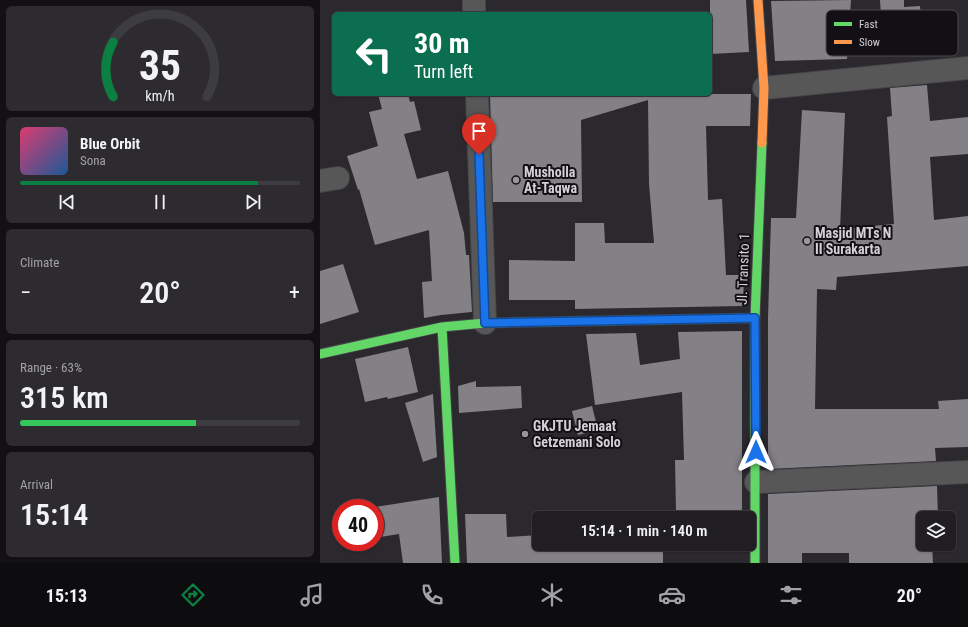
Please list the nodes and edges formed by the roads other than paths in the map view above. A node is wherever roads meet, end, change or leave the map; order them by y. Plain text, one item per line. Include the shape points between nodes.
1 (474, 0) edge
2 (758, 0) edge
3 (474, 12) edge
4 (968, 68) edge
5 (764, 88) junction
6 (477, 96) edge
7 (755, 318) junction
8 (485, 323) junction
9 (442, 327) junction
10 (320, 354) edge
11 (968, 472) edge
12 (756, 482) junction
13 (455, 563) edge
14 (755, 563) edge

1 - 3 street
2 - 5 street, Jl. Transito 1
4 - 5 street
5 - 7 street, Jl. Transito 1
6 - 8 street
7 - 8 street
7 - 12 street, Jl. Transito 1
8 - 9 street
9 - 10 street
9 - 13 street
11 - 12 street
12 - 14 street, Jl. Transito 1

